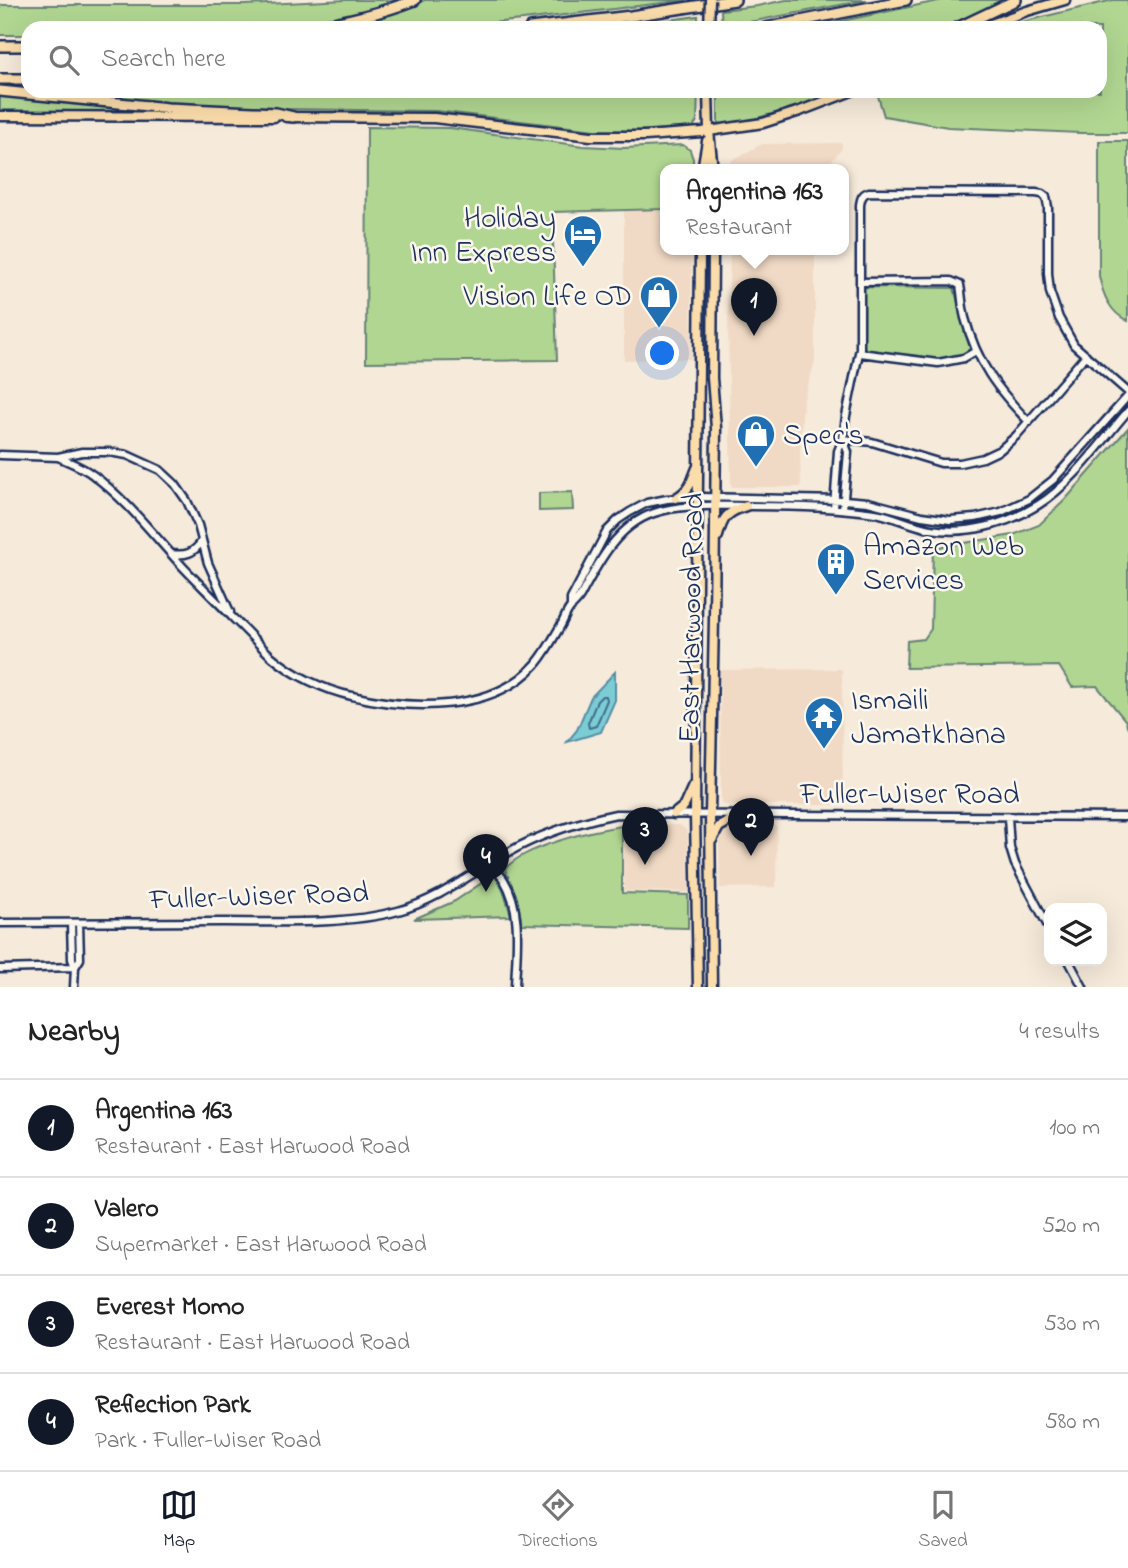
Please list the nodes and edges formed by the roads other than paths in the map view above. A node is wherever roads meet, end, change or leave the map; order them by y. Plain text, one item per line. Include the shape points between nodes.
1 (415, 0) edge
2 (710, 0) edge
3 (735, 0) edge
4 (906, 0) edge
5 (1016, 0) edge
6 (1065, 0) edge
7 (344, 21) edge
8 (589, 21) edge
9 (709, 21) edge
10 (800, 21) edge
11 (972, 21) edge
12 (998, 21) edge
13 (0, 46) edge
14 (21, 46) edge
15 (0, 79) edge
16 (21, 79) edge
17 (0, 91) edge
18 (21, 93) edge
19 (69, 98) edge
20 (708, 98) edge
21 (834, 98) edge
22 (0, 116) edge
23 (293, 117) junction
24 (709, 131) junction
25 (703, 164) edge
26 (712, 164) edge
27 (700, 255) edge
28 (713, 255) edge
29 (861, 282) junction
30 (700, 306) junction
31 (713, 306) junction
32 (976, 351) junction
33 (860, 353) junction
34 (1086, 355) junction
35 (1128, 394) edge
36 (1128, 411) edge
37 (1028, 422) junction
38 (843, 439) junction
39 (0, 455) edge
40 (58, 457) junction
41 (699, 462) junction
42 (699, 497) junction
43 (676, 498) junction
44 (835, 499) junction
45 (844, 500) junction
46 (715, 502) junction
47 (746, 506) junction
48 (699, 507) junction
49 (834, 508) junction
50 (843, 509) junction
51 (202, 541) junction
52 (172, 554) junction
53 (715, 563) junction
54 (571, 608) junction
55 (232, 617) junction
56 (696, 710) junction
57 (711, 711) junction
58 (695, 780) junction
59 (674, 814) junction
60 (695, 814) junction
61 (710, 814) junction
62 (740, 815) junction
63 (1008, 817) junction
64 (1128, 817) edge
65 (710, 843) junction
66 (490, 863) junction
67 (1044, 919) edge
68 (0, 923) edge
69 (75, 923) junction
70 (1072, 966) edge
71 (75, 967) junction
72 (0, 969) edge
73 (74, 987) edge
74 (515, 987) edge
75 (698, 987) edge
76 (712, 987) edge
77 (1083, 987) edge

1 - 7 highway
2 - 9 main road, bridge
3 - 8 highway
4 - 10 highway
5 - 11 highway
6 - 12 main road
13 - 14 highway
15 - 16 highway
17 - 18 highway
19 - 23 highway
20 - 24 main road
21 - 24 main road via 763,123
22 - 23 main road
23 - 24 main road via 434,118 601,137
24 - 25 main road
24 - 26 main road
27 - 30 main road, East Harwood Road
28 - 31 main road, East Harwood Road
29 - 32 street via 957,283
29 - 33 street
29 - 34 street via 860,205 864,194 1042,194 1048,207 1050,292 1074,345
30 - 31 main road
30 - 41 main road, East Harwood Road
31 - 46 main road, East Harwood Road
32 - 33 street via 938,363
32 - 37 street via 1006,398
33 - 38 street
34 - 35 street
34 - 37 street
35 - 45 street via 1053,480 1029,499 1001,512 950,520
36 - 50 street via 1055,492 1012,519 964,530 932,529
37 - 38 street via 1000,450 960,463 941,463 872,442
38 - 44 street
38 - 45 street via 848,452
39 - 40 street
40 - 51 street via 109,452 160,470 187,501
40 - 52 street via 90,472 114,492
41 - 42 main road, East Harwood Road
41 - 43 main road via 689,488
42 - 43 street
42 - 46 street
42 - 48 main road, East Harwood Road
43 - 54 street via 638,508 607,531 571,599
44 - 45 street
44 - 46 street
44 - 49 street
45 - 50 street
46 - 47 street
46 - 48 street
46 - 53 main road, East Harwood Road
47 - 49 street
47 - 53 main road via 733,510 722,522
48 - 54 street via 657,512 635,521 615,540
48 - 56 main road, East Harwood Road
49 - 50 street
51 - 52 street via 195,551
51 - 55 street
52 - 55 street
53 - 57 main road, East Harwood Road
54 - 55 street via 546,651 519,680 495,694 433,705 374,701 329,689 273,657
56 - 57 main road
56 - 58 main road, East Harwood Road
57 - 61 main road, East Harwood Road
58 - 59 main road via 688,801
58 - 60 main road, East Harwood Road
59 - 60 street, Fuller-Wiser Road
59 - 66 street, Fuller-Wiser Road via 624,814 592,820 538,838
60 - 61 street, Fuller-Wiser Road
60 - 75 main road, East Harwood Road
61 - 62 street, Fuller-Wiser Road
61 - 65 main road, East Harwood Road
62 - 63 street, Fuller-Wiser Road
62 - 65 main road via 719,827
63 - 64 street, Fuller-Wiser Road
63 - 67 street via 1015,864
65 - 76 main road, East Harwood Road
66 - 69 street, Fuller-Wiser Road via 431,899 371,917
66 - 74 street via 503,878 513,902
68 - 69 street, Fuller-Wiser Road
69 - 71 street via 80,959
70 - 77 street
71 - 72 street
71 - 73 street

